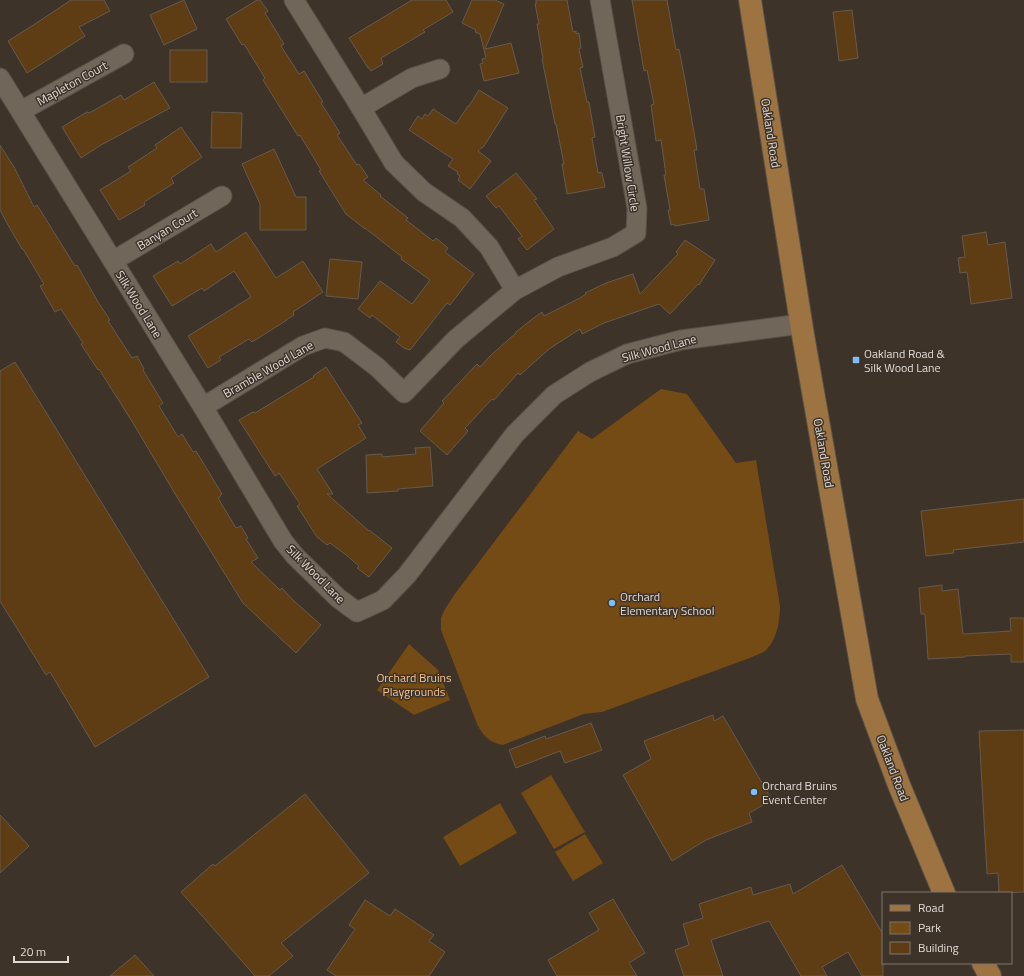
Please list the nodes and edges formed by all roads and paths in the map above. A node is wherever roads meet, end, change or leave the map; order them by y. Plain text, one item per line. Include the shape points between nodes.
1 (294, 0) edge
2 (600, 0) edge
3 (750, 0) edge
4 (124, 54) dead end
5 (440, 69) dead end
6 (0, 78) edge
7 (361, 108) junction
8 (21, 111) junction
9 (222, 196) dead end
10 (113, 261) junction
11 (515, 290) junction
12 (802, 324) junction
13 (202, 407) junction
14 (944, 892) edge
15 (984, 964) edge
16 (990, 976) edge

1 - 7 street
2 - 11 street, Bright Willow Circle via 637,208 636,233 613,247 558,267
3 - 12 main road, Oakland Road
4 - 8 street, Mapleton Court
5 - 7 street via 412,78
6 - 8 street, Silk Wood Lane
7 - 11 street via 394,162 424,192 462,218 489,247
8 - 10 street, Silk Wood Lane
9 - 10 street, Banyan Court
10 - 13 street, Silk Wood Lane
11 - 13 street, Bramble Wood Lane via 456,339 404,393 377,367 344,342 324,338 304,346
12 - 13 street, Silk Wood Lane via 681,340 627,354 590,372 554,395 515,434 407,575 383,600 357,612 338,598 283,541
12 - 14 main road, Oakland Road via 867,699
15 - 16 main road

